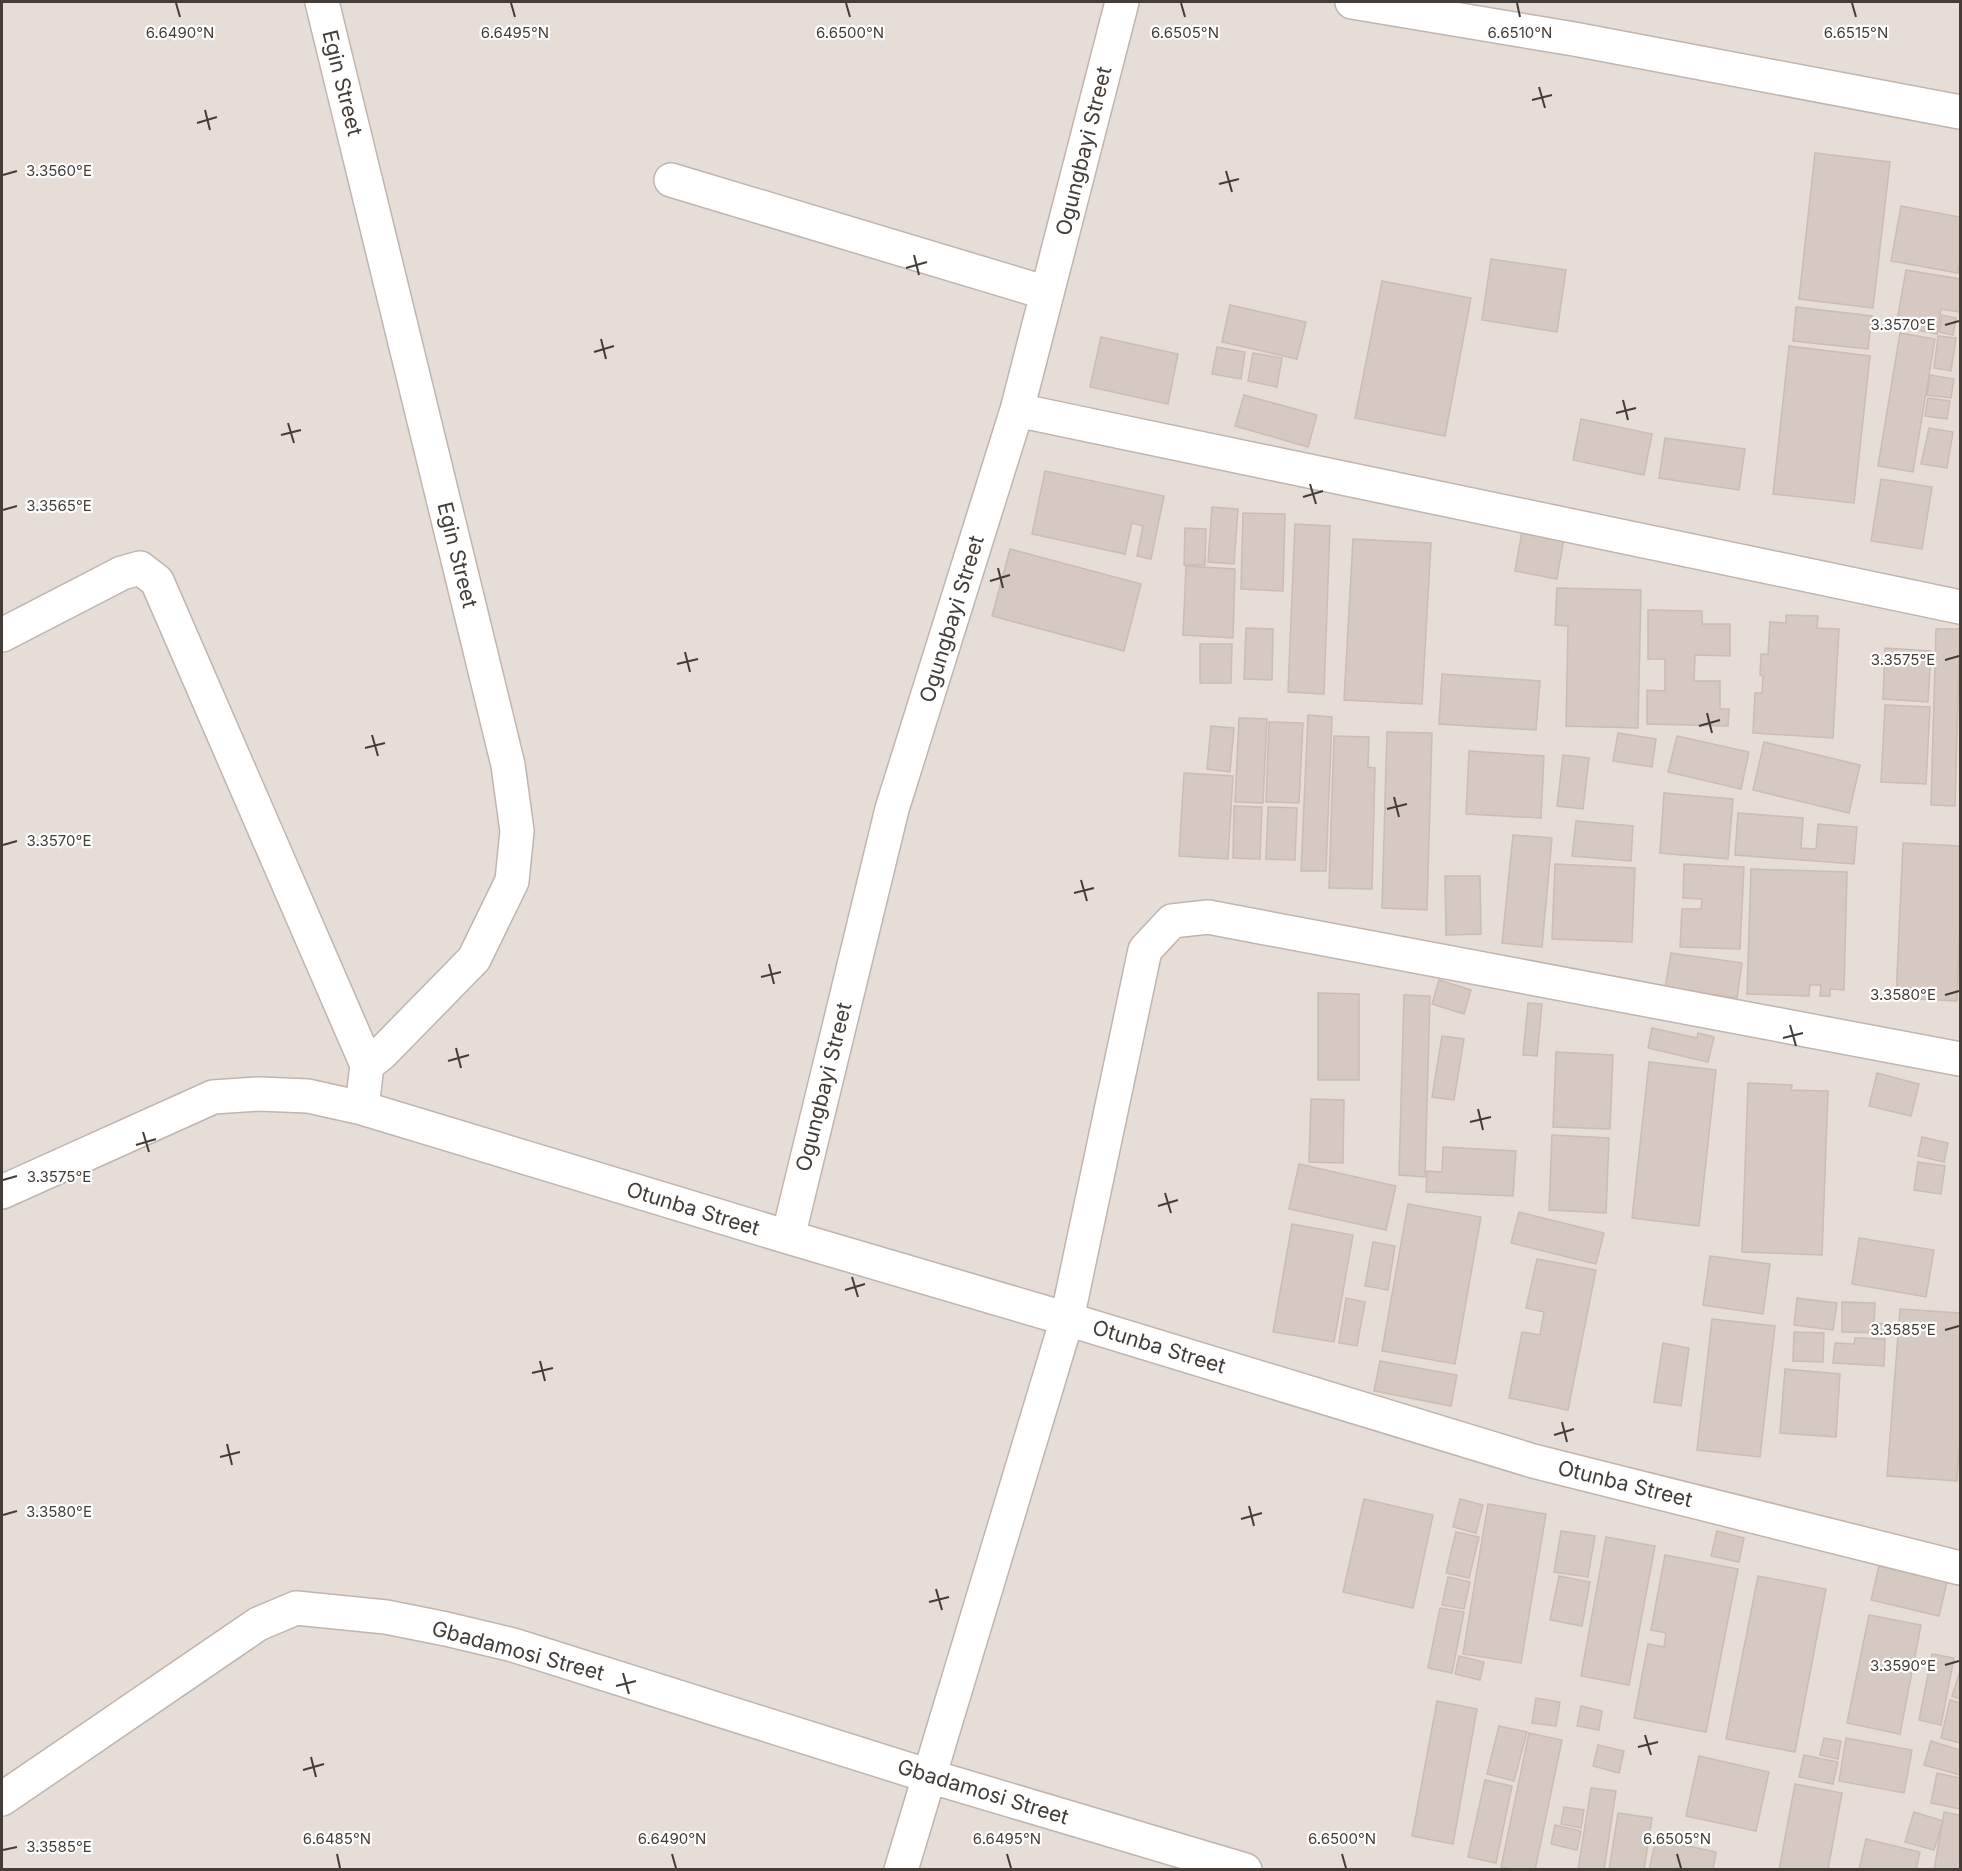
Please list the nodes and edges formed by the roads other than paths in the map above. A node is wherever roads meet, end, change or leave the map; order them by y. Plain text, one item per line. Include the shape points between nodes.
1 (322, 2) edge
2 (1122, 2) edge
3 (1352, 2) edge
4 (1960, 112) edge
5 (670, 180) dead end
6 (1047, 293) junction
7 (1017, 411) junction
8 (1960, 607) edge
9 (2, 635) edge
10 (1960, 1059) edge
11 (367, 1065) junction
12 (362, 1108) junction
13 (2, 1192) edge
14 (788, 1237) junction
15 (1067, 1318) junction
16 (1960, 1568) edge
17 (929, 1776) junction
18 (2, 1799) edge
19 (901, 1869) edge
20 (1245, 1869) edge

1 - 11 street, Egin Street via 508,765 517,831 512,881 474,959
2 - 6 street, Ogungbayi Street
3 - 4 street via 1574,39
5 - 6 street
6 - 7 street, Ogungbayi Street
7 - 8 street
7 - 14 street, Ogungbayi Street via 892,809
9 - 11 street via 122,573 140,568 157,581
10 - 15 street via 1208,917 1172,921 1145,950
11 - 12 street
12 - 13 street, Otunba Street via 308,1096 213,1097
12 - 14 street, Otunba Street
14 - 15 street, Otunba Street
15 - 16 street, Otunba Street via 1533,1461
15 - 17 street
17 - 18 street, Gbadamosi Street via 513,1646 386,1617 296,1608 258,1624
17 - 19 street
17 - 20 street, Gbadamosi Street

